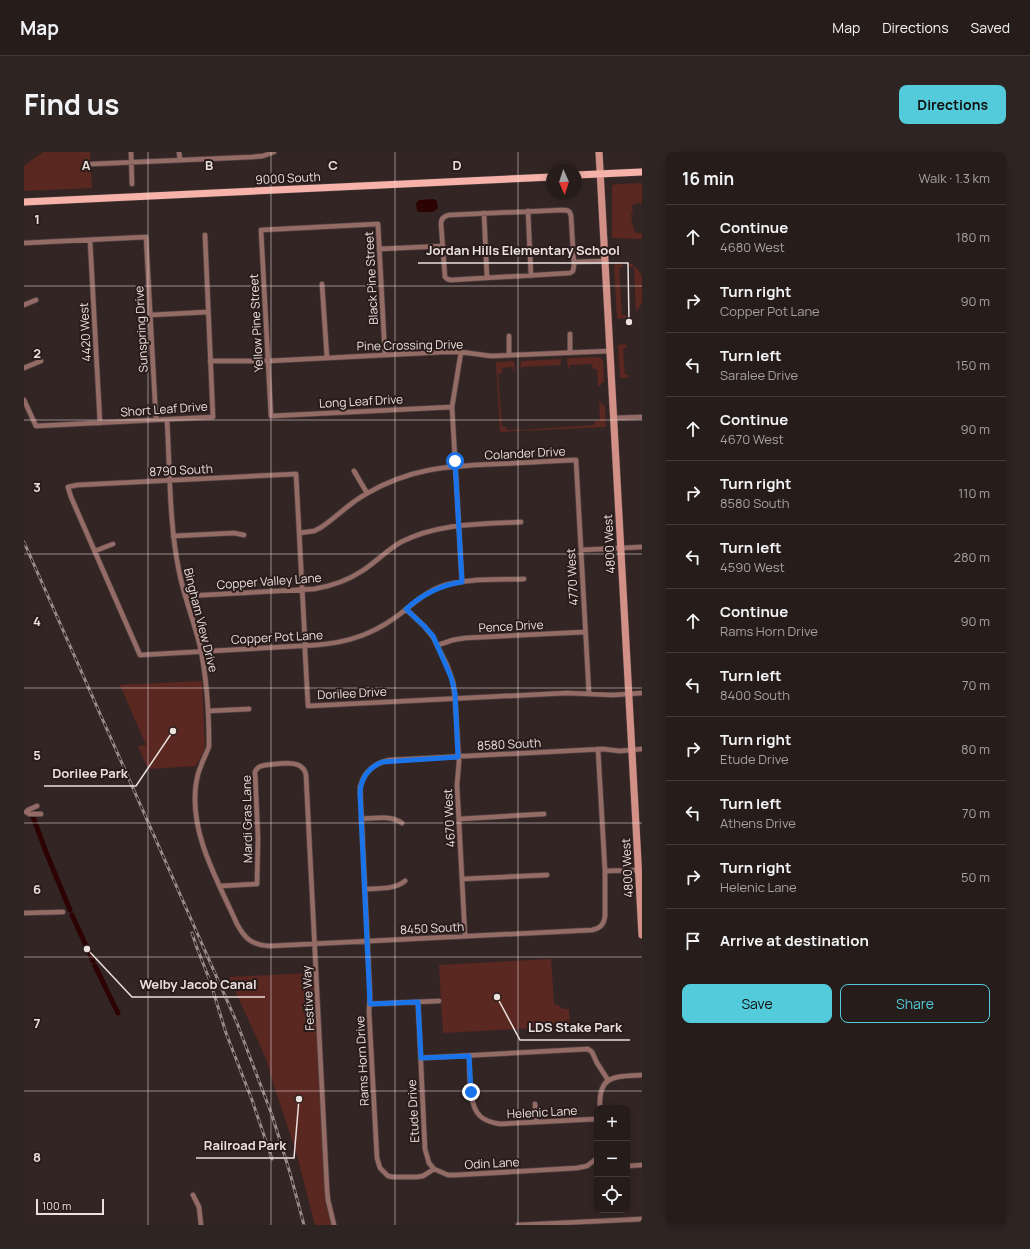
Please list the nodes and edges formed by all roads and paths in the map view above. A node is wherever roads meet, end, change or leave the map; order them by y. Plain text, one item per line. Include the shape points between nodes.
1 (131, 152) edge
2 (179, 152) edge
3 (274, 152) edge
4 (599, 152) edge
5 (229, 155) edge
6 (180, 160) junction
7 (131, 162) junction
8 (92, 164) dead end
9 (642, 172) edge
10 (600, 174) junction
11 (582, 176) edge
12 (546, 177) edge
13 (132, 184) dead end
14 (24, 202) edge
15 (528, 211) junction
16 (484, 213) junction
17 (261, 230) joint
18 (205, 236) dead end
19 (90, 240) junction
20 (24, 243) edge
21 (443, 246) junction
22 (379, 248) junction
23 (605, 261) junction
24 (574, 262) junction
25 (531, 276) junction
26 (487, 278) junction
27 (322, 284) dead end
28 (36, 300) dead end
29 (24, 306) edge
30 (208, 312) junction
31 (150, 315) junction
32 (570, 334) dead end
33 (509, 336) dead end
34 (610, 350) junction
35 (461, 352) junction
36 (570, 353) junction
37 (385, 355) junction
38 (509, 355) junction
39 (327, 358) junction
40 (41, 361) dead end
41 (210, 361) junction
42 (268, 361) junction
43 (24, 368) edge
44 (24, 400) edge
45 (452, 407) junction
46 (271, 416) joint
47 (642, 417) edge
48 (614, 418) junction
49 (156, 420) junction
50 (167, 420) junction
51 (100, 423) junction
52 (576, 460) joint
53 (455, 466) junction
54 (354, 471) dead end
55 (296, 474) joint
56 (170, 480) junction
57 (68, 487) joint
58 (367, 493) junction
59 (521, 522) dead end
60 (458, 526) junction
61 (299, 533) junction
62 (244, 535) dead end
63 (174, 536) junction
64 (113, 544) dead end
65 (642, 547) edge
66 (621, 548) junction
67 (581, 550) junction
68 (95, 552) junction
69 (524, 579) dead end
70 (462, 582) junction
71 (302, 590) junction
72 (185, 596) junction
73 (406, 609) junction
74 (586, 632) junction
75 (438, 645) junction
76 (305, 646) junction
77 (201, 651) junction
78 (628, 693) junction
79 (642, 693) edge
80 (589, 694) junction
81 (455, 698) junction
82 (249, 709) dead end
83 (208, 711) junction
84 (598, 749) junction
85 (632, 750) junction
86 (642, 750) edge
87 (458, 757) junction
88 (304, 769) joint
89 (367, 771) joint
90 (37, 806) dead end
91 (25, 812) edge
92 (41, 814) dead end
93 (544, 814) dead end
94 (361, 819) junction
95 (459, 819) junction
96 (402, 823) dead end
97 (638, 870) junction
98 (605, 871) junction
99 (547, 875) dead end
100 (462, 879) junction
101 (405, 881) dead end
102 (220, 886) junction
103 (365, 889) junction
104 (63, 912) dead end
105 (24, 913) edge
106 (642, 935) edge
107 (465, 936) junction
108 (367, 941) junction
109 (315, 944) junction
110 (262, 946) joint
111 (439, 1001) dead end
112 (418, 1002) junction
113 (370, 1004) junction
114 (469, 1056) junction
115 (421, 1058) junction
116 (642, 1076) edge
117 (608, 1080) junction
118 (535, 1104) dead end
119 (600, 1105) edge
120 (594, 1119) edge
121 (536, 1122) junction
122 (594, 1161) edge
123 (642, 1165) edge
124 (630, 1166) edge
125 (434, 1169) junction
126 (193, 1195) dead end
127 (642, 1219) edge
128 (619, 1222) edge
129 (201, 1225) edge
130 (334, 1225) edge
131 (518, 1225) edge

1 - 7 street
2 - 6 street
3 - 5 street via 263,156
4 - 10 street, 4800 West
5 - 6 street
6 - 7 street
7 - 8 street
7 - 13 street
9 - 10 main road
10 - 11 main road
10 - 23 street, 4800 West
12 - 14 main road, 9000 South
15 - 16 street
15 - 24 street via 569,211
15 - 25 street
16 - 21 street via 444,216 441,224
16 - 26 street
17 - 22 street, Black Pine Street via 378,224
17 - 42 street, Yellow Pine Street
18 - 30 street, Short Leaf Drive
19 - 20 street
19 - 31 street, Sunspring Drive via 146,237
19 - 51 street, 4420 West
21 - 22 street
21 - 26 street via 446,278
22 - 37 street, Black Pine Street
23 - 24 street
23 - 34 street, 4800 West
24 - 25 street via 574,269 568,274
25 - 26 street
27 - 39 street
28 - 29 street
30 - 31 street
30 - 41 street, Short Leaf Drive
31 - 49 street, Sunspring Drive
32 - 36 street
33 - 38 street
34 - 36 street, Pine Crossing Drive
34 - 48 street, 4800 West
35 - 37 street, Pine Crossing Drive
35 - 38 street, Pine Crossing Drive via 486,356
35 - 45 street
36 - 38 street, Pine Crossing Drive
37 - 39 street, Pine Crossing Drive
39 - 42 street, Pine Crossing Drive
40 - 43 street
41 - 42 street, Pine Crossing Drive
41 - 50 street, Short Leaf Drive via 214,417
42 - 46 street, Yellow Pine Street
44 - 51 street, Short Leaf Drive via 36,426
45 - 46 street, Long Leaf Drive
45 - 53 street
47 - 48 street
48 - 66 street, 4800 West
49 - 50 street, Short Leaf Drive
49 - 51 street, Short Leaf Drive
50 - 56 street, Bingham View Drive
52 - 53 street, Colander Drive
52 - 67 street, 4770 West
53 - 58 street, Colander Drive via 407,476
53 - 60 street
54 - 58 street
55 - 56 street, 8790 South
55 - 61 street, Dorilee Drive
56 - 57 street, 8790 South
56 - 63 street, Bingham View Drive
57 - 68 street, Copper Pot Lane
58 - 61 street, Colander Drive via 320,528
59 - 60 street, Copper Valley Lane
60 - 70 street
60 - 71 street, Copper Valley Lane via 418,534 385,552 349,579 332,586
61 - 71 street, Dorilee Drive
62 - 63 street via 234,533
63 - 72 street, Bingham View Drive
64 - 68 street
65 - 66 street
66 - 67 street
66 - 78 street, 4800 West
67 - 74 street, 4770 West
68 - 77 street, Copper Pot Lane via 140,655
69 - 70 street, Copper Pot Lane
70 - 73 street, Copper Pot Lane via 432,590
71 - 72 street, Copper Valley Lane
71 - 76 street, Dorilee Drive
72 - 77 street, Bingham View Drive
73 - 75 street, 4670 West via 428,630
73 - 76 street, Copper Pot Lane via 381,627 359,637 334,644
74 - 75 street, Pence Drive via 464,638
74 - 80 street, 4770 West
75 - 81 street, 4670 West via 451,677
76 - 77 street, Copper Pot Lane
76 - 81 street, Dorilee Drive via 308,706
77 - 83 street, Bingham View Drive
78 - 79 street, Dorilee Drive
78 - 80 street, Dorilee Drive
78 - 85 street, 4800 West
80 - 81 street, Dorilee Drive
81 - 87 street, 4670 West
82 - 83 street
83 - 102 street, Bingham View Drive via 209,746 198,775 196,815 202,844
84 - 85 street, 8580 South
84 - 87 street, 8580 South
84 - 98 street
85 - 86 street, 8580 South
85 - 97 street, 4800 West
87 - 89 street, 8580 South via 390,760 376,764
87 - 95 street, 4670 West
88 - 102 street, Mardi Gras Lane via 299,764 262,766 256,769 257,884
88 - 109 street, Festive Way
89 - 94 street, Rams Horn Drive via 360,787
90 - 91 street
91 - 92 street
93 - 95 street
94 - 96 street via 391,818
94 - 103 street, Rams Horn Drive
95 - 100 street, 4670 West
97 - 98 street
97 - 106 street, 4800 West
98 - 107 street, 8450 South via 605,916 600,928
99 - 100 street
100 - 107 street, 4670 West
101 - 103 street via 395,887
102 - 110 street, Bingham View Drive via 242,934
103 - 108 street, Rams Horn Drive
104 - 105 street
107 - 108 street, 8450 South
108 - 109 street, 8450 South
108 - 113 street, Rams Horn Drive
109 - 110 street, 8450 South
109 - 130 street, Festive Way via 327,1189
111 - 112 street
112 - 113 street
112 - 115 street, Etude Drive
113 - 125 street, Rams Horn Drive via 377,1158 380,1168 388,1176 399,1178 423,1176
114 - 115 street
114 - 117 street via 588,1050 592,1052
114 - 121 street, Helenic Lane via 472,1102 480,1116 500,1124
115 - 125 street, Etude Drive via 425,1149
116 - 117 street
117 - 119 street via 600,1094
118 - 121 street
120 - 121 street, Helenic Lane
122 - 125 street, Odin Lane via 588,1166 578,1168 456,1175 448,1175
123 - 124 street
126 - 129 street via 199,1207
127 - 128 street
128 - 131 street

